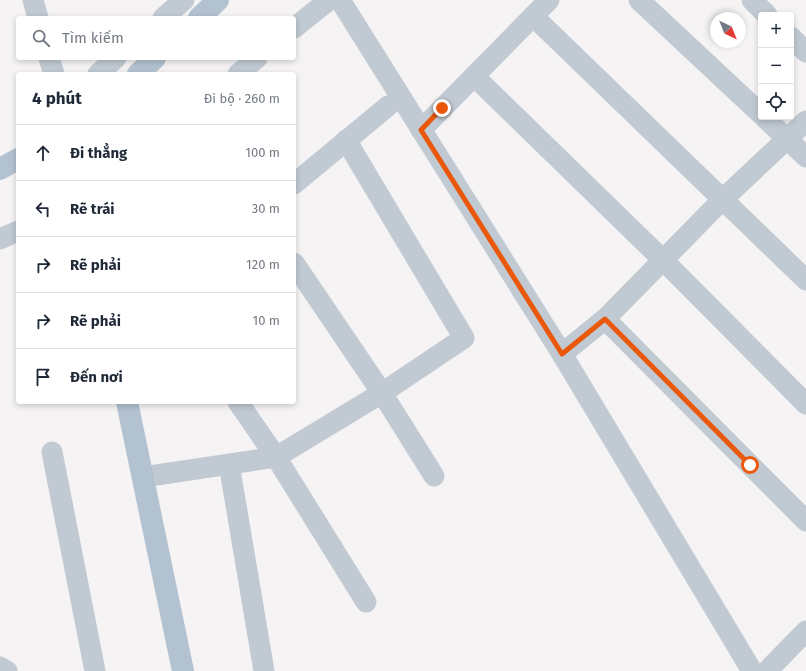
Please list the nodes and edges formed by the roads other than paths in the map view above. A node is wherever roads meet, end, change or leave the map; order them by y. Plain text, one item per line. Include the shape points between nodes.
1 (33, 0) edge
2 (184, 0) edge
3 (218, 0) edge
4 (328, 0) edge
5 (340, 0) edge
6 (549, 0) edge
7 (639, 0) edge
8 (752, 0) edge
9 (765, 12) edge
10 (37, 16) edge
11 (165, 16) edge
12 (201, 16) edge
13 (533, 16) junction
14 (296, 26) edge
15 (794, 40) edge
16 (806, 52) edge
17 (50, 60) edge
18 (114, 60) edge
19 (153, 60) edge
20 (255, 60) edge
21 (53, 72) edge
22 (100, 72) edge
23 (140, 72) edge
24 (240, 72) edge
25 (474, 76) junction
26 (388, 106) dead end
27 (758, 111) edge
28 (767, 120) edge
29 (806, 121) edge
30 (421, 130) junction
31 (788, 139) junction
32 (346, 140) junction
33 (806, 157) edge
34 (16, 160) edge
35 (0, 169) edge
36 (296, 182) edge
37 (722, 199) junction
38 (16, 232) edge
39 (0, 239) edge
40 (663, 260) junction
41 (296, 266) edge
42 (806, 280) edge
43 (605, 319) junction
44 (562, 354) junction
45 (382, 393) junction
46 (127, 404) edge
47 (239, 404) edge
48 (806, 404) edge
49 (52, 452) dead end
50 (276, 457) junction
51 (229, 464) junction
52 (434, 476) dead end
53 (143, 477) junction
54 (806, 521) edge
55 (366, 602) dead end
56 (805, 633) edge
57 (0, 667) edge
58 (7, 671) edge
59 (95, 671) edge
60 (183, 671) edge
61 (264, 671) edge
62 (755, 671) edge

1 - 10 street
2 - 11 street
3 - 12 main road
4 - 14 street
5 - 30 street
6 - 13 street
7 - 27 street
8 - 9 street
13 - 25 street
13 - 37 street
15 - 16 street
17 - 21 street
18 - 22 street
19 - 23 main road
20 - 24 street
25 - 30 street
25 - 40 street
26 - 32 street
28 - 31 street
29 - 31 street
30 - 44 street
31 - 33 street
31 - 37 street
32 - 36 street
32 - 45 street via 464,338
34 - 35 main road
37 - 40 street
37 - 42 street
38 - 39 street
40 - 43 street
40 - 48 street
41 - 45 street
43 - 44 street
43 - 54 street
44 - 62 street
45 - 50 street
45 - 52 street
46 - 53 main road
47 - 50 street
49 - 59 street
50 - 51 street
50 - 55 street
51 - 53 street
51 - 61 street
53 - 60 main road
56 - 62 street
57 - 58 street

